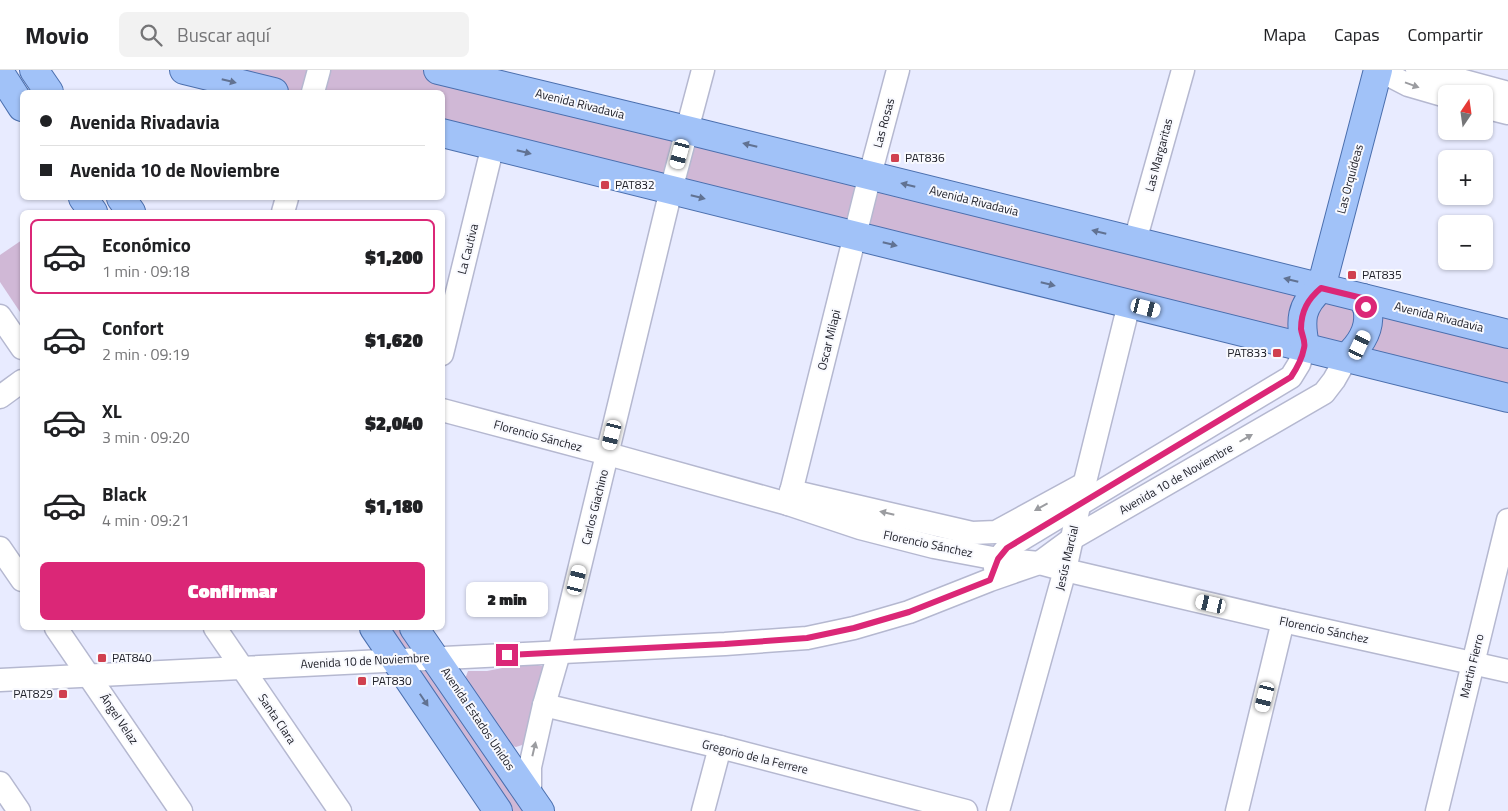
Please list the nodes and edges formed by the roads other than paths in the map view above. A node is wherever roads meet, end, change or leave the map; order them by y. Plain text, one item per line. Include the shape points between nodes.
1 (34, 70) edge
2 (184, 70) edge
3 (319, 70) edge
4 (438, 70) edge
5 (703, 70) edge
6 (898, 70) edge
7 (1183, 70) edge
8 (1378, 70) edge
9 (1417, 70) edge
10 (0, 73) edge
11 (49, 90) edge
12 (266, 90) edge
13 (314, 90) edge
14 (1508, 93) edge
15 (1438, 94) edge
16 (20, 104) edge
17 (1493, 109) edge
18 (1508, 113) edge
19 (687, 130) junction
20 (445, 134) edge
21 (494, 145) junction
22 (870, 175) junction
23 (671, 190) junction
24 (85, 200) edge
25 (92, 210) edge
26 (855, 235) junction
27 (1136, 241) junction
28 (1321, 288) junction
29 (1362, 298) junction
30 (1129, 304) junction
31 (0, 316) edge
32 (1508, 334) edge
33 (445, 342) edge
34 (20, 345) edge
35 (1305, 346) junction
36 (1347, 357) junction
37 (20, 382) edge
38 (0, 397) edge
39 (1508, 398) edge
40 (445, 411) edge
41 (608, 454) junction
42 (1084, 484) junction
43 (790, 498) junction
44 (1079, 506) junction
45 (1508, 520) edge
46 (1073, 538) junction
47 (0, 548) edge
48 (998, 559) junction
49 (1039, 563) junction
50 (1065, 570) junction
51 (20, 577) edge
52 (990, 580) junction
53 (1283, 621) junction
54 (57, 630) edge
55 (216, 630) edge
56 (375, 630) edge
57 (415, 630) edge
58 (559, 653) junction
59 (436, 658) junction
60 (396, 660) junction
61 (1473, 663) junction
62 (243, 668) junction
63 (1508, 671) edge
64 (89, 675) junction
65 (0, 680) edge
66 (544, 705) junction
67 (720, 747) junction
68 (0, 783) edge
69 (535, 804) edge
70 (19, 811) edge
71 (180, 811) edge
72 (340, 811) edge
73 (498, 811) edge
74 (703, 811) edge
75 (966, 811) edge
76 (998, 811) edge
77 (1237, 811) edge
78 (1437, 811) edge

1 - 11 main road
2 -> 12 main road
3 - 13 street
4 - 19 main road, Avenida Rivadavia
5 - 19 street, Carlos Giachino
6 - 22 street, Las Rosas
7 - 27 street, Las Margaritas
8 -> 15 street via 1408,85
8 - 28 main road, Las Orquídeas
9 - 14 street
10 - 16 main road
17 - 18 street
22 -> 19 main road, Avenida Rivadavia
19 - 23 street, Carlos Giachino
20 - 21 main road
21 -> 23 main road
21 - 33 street, La Cautiva
22 - 26 street, Oscar Milapi
27 -> 22 main road, Avenida Rivadavia
23 -> 26 main road
23 - 41 street, Carlos Giachino
24 - 25 main road
26 -> 30 main road
26 - 43 street, Oscar Milapi
28 -> 27 main road, Avenida Rivadavia
28 - 29 main road, Avenida Rivadavia
28 - 35 main road via 1310,297 1303,313 1301,330
29 - 32 main road, Avenida Rivadavia
29 - 36 main road via 1368,311 1367,329 1360,345
30 - 35 main road
30 - 42 street, Jesús Marcial
31 - 34 street
35 - 36 main road
35 - 44 street via 1300,364 1291,377
36 - 39 main road
46 -> 36 street, Avenida 10 de Noviembre via 1324,393
37 - 38 street
40 - 41 street, Florencio Sánchez
41 - 43 street, Florencio Sánchez
41 - 58 street, Carlos Giachino
42 -> 43 street via 996,532 987,533 972,533
42 - 44 street, Jesús Marcial
43 - 48 street, Florencio Sánchez via 860,528
44 - 46 street, Jesús Marcial
44 - 48 street via 1007,548
45 - 61 street, Martin Fierro
46 - 49 street, Avenida 10 de Noviembre
46 - 50 street, Jesús Marcial
47 - 51 street
48 - 49 street, Florencio Sánchez
48 - 52 street
49 - 50 street, Florencio Sánchez
49 - 52 street, Avenida 10 de Noviembre
50 - 53 street, Florencio Sánchez
50 - 76 street, Jesús Marcial
52 - 58 street, Avenida 10 de Noviembre via 909,612 807,638
53 - 61 street, Florencio Sánchez
53 - 77 street
54 - 64 street, Ángel Velaz
55 - 62 street, Santa Clara
56 - 60 main road
57 - 59 main road, Avenida Estados Unidos
58 - 59 street, Avenida 10 de Noviembre
58 - 66 street, Carlos Giachino
59 - 60 street, Avenida 10 de Noviembre
59 - 69 main road, Avenida Estados Unidos
60 - 62 street, Avenida 10 de Noviembre
60 -> 73 main road
61 - 63 street, Florencio Sánchez
61 - 78 street, Martin Fierro
62 - 64 street, Avenida 10 de Noviembre
62 - 72 street, Santa Clara
64 - 65 street, Avenida 10 de Noviembre
64 - 71 street, Ángel Velaz
66 - 67 street, Gregorio de la Ferrere
69 -> 66 street, Carlos Giachino via 530,767
67 - 74 street
67 - 75 street, Gregorio de la Ferrere
68 - 70 street

